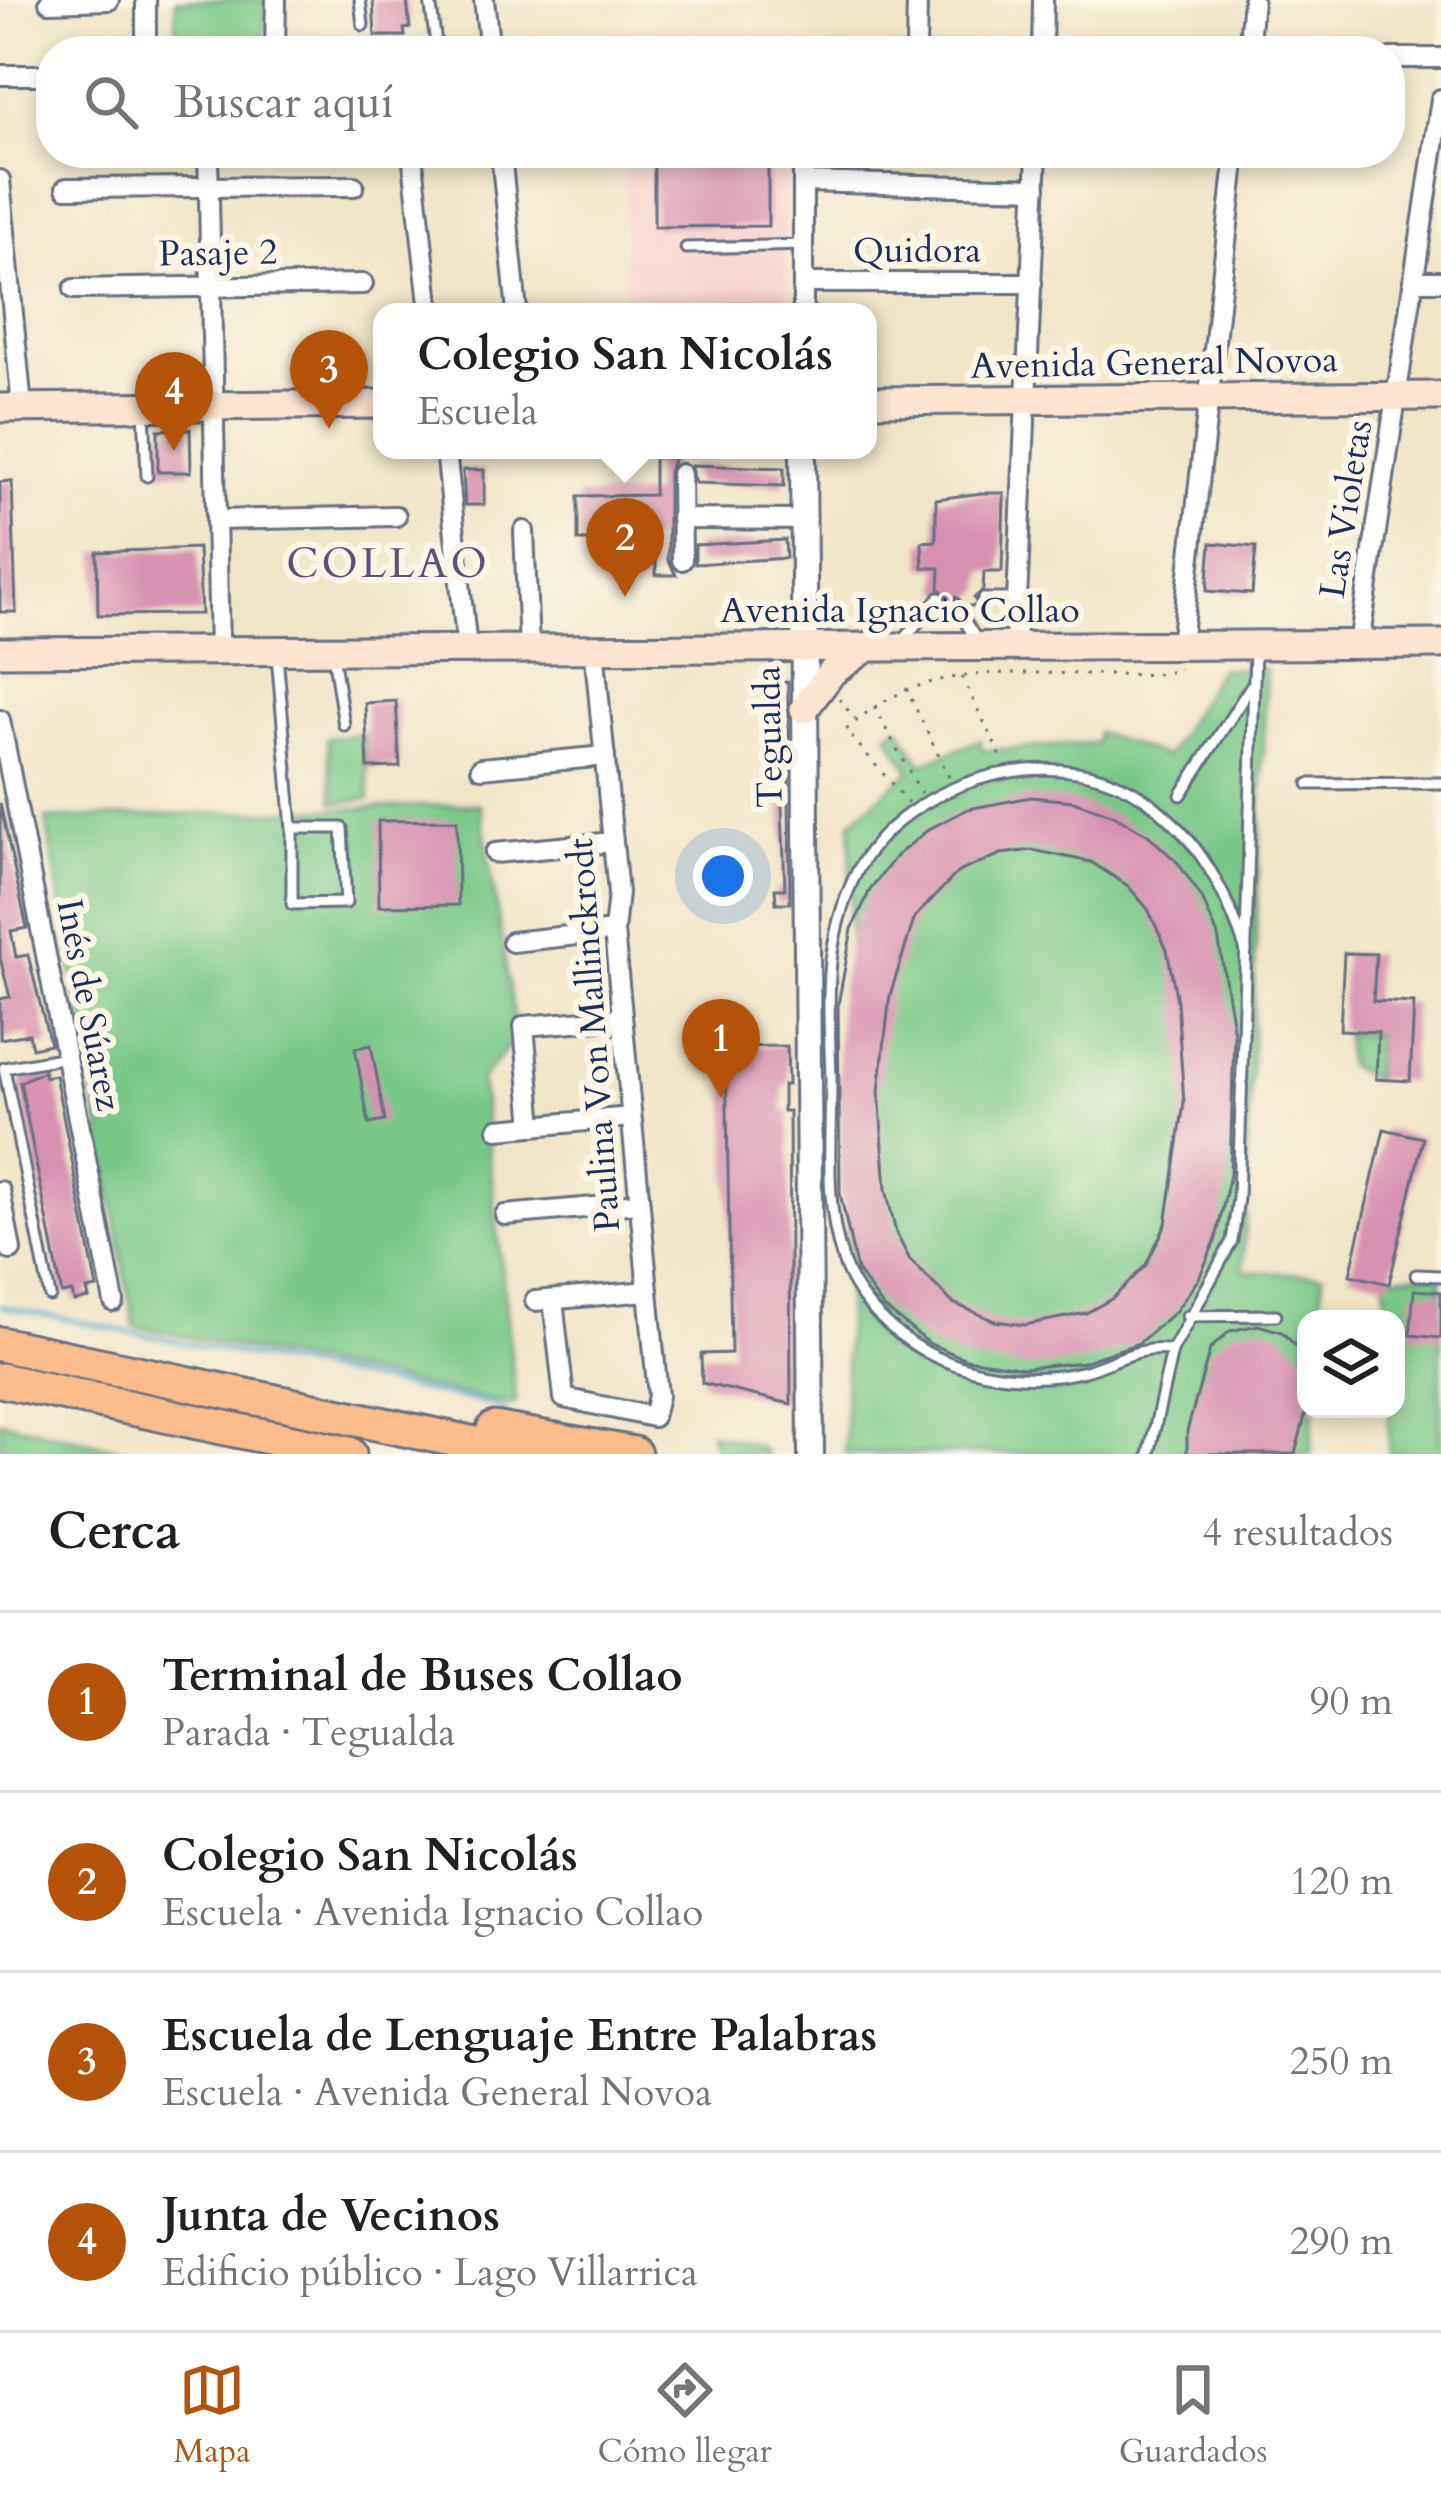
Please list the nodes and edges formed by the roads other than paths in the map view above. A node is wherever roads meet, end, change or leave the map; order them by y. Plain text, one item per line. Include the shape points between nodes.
1 (109, 0) edge
2 (146, 0) edge
3 (276, 0) edge
4 (360, 0) edge
5 (430, 0) edge
6 (484, 0) edge
7 (917, 0) edge
8 (1043, 0) edge
9 (1253, 0) edge
10 (49, 2) edge
11 (363, 25) dead end
12 (148, 36) edge
13 (275, 36) edge
14 (435, 36) edge
15 (488, 36) edge
16 (916, 36) edge
17 (1042, 36) edge
18 (1249, 36) edge
19 (1405, 58) edge
20 (1441, 58) edge
21 (0, 75) edge
22 (36, 75) edge
23 (1441, 99) edge
24 (208, 168) edge
25 (414, 168) edge
26 (503, 168) edge
27 (803, 168) edge
28 (1037, 168) edge
29 (1234, 168) edge
30 (1436, 170) edge
31 (0, 180) edge
32 (803, 182) junction
33 (354, 186) dead end
34 (209, 187) junction
35 (66, 188) dead end
36 (1036, 188) junction
37 (803, 245) junction
38 (686, 248) dead end
39 (1413, 281) junction
40 (1441, 281) edge
41 (803, 283) junction
42 (1031, 283) junction
43 (362, 284) dead end
44 (211, 286) junction
45 (74, 289) dead end
46 (429, 303) edge
47 (516, 303) edge
48 (803, 303) edge
49 (1396, 396) junction
50 (1441, 396) edge
51 (1209, 398) junction
52 (877, 400) edge
53 (1026, 401) junction
54 (144, 404) junction
55 (212, 404) junction
56 (373, 404) edge
57 (11, 408) edge
58 (447, 459) edge
59 (803, 459) edge
60 (681, 473) dead end
61 (147, 476) dead end
62 (396, 516) dead end
63 (681, 519) junction
64 (216, 520) junction
65 (804, 520) junction
66 (524, 531) dead end
67 (682, 560) dead end
68 (939, 598) dead end
69 (983, 599) dead end
70 (1017, 599) junction
71 (955, 606) dead end
72 (1359, 644) junction
73 (1441, 644) edge
74 (1181, 645) junction
75 (1255, 645) junction
76 (804, 646) junction
77 (869, 646) junction
78 (898, 646) junction
79 (981, 646) junction
80 (1015, 646) junction
81 (529, 648) junction
82 (594, 648) junction
83 (333, 649) junction
84 (467, 649) junction
85 (219, 650) junction
86 (277, 650) junction
87 (0, 652) edge
88 (1254, 682) junction
89 (804, 709) junction
90 (0, 720) edge
91 (344, 725) dead end
92 (605, 756) junction
93 (481, 768) dead end
94 (1441, 783) edge
95 (1309, 784) dead end
96 (1181, 795) dead end
97 (292, 828) junction
98 (613, 842) junction
99 (495, 854) dead end
100 (614, 932) junction
101 (512, 942) dead end
102 (1246, 951) junction
103 (622, 1018) junction
104 (66, 1058) junction
105 (631, 1117) junction
106 (533, 1126) junction
107 (498, 1130) dead end
108 (0, 1191) edge
109 (639, 1203) junction
110 (506, 1215) dead end
111 (10, 1250) dead end
112 (1416, 1275) dead end
113 (1441, 1276) edge
114 (648, 1291) junction
115 (50, 1296) dead end
116 (114, 1302) dead end
117 (1187, 1316) junction
118 (1276, 1316) dead end
119 (0, 1341) edge
120 (1172, 1352) junction
121 (0, 1380) edge
122 (268, 1400) junction
123 (349, 1454) edge
124 (523, 1454) edge
125 (634, 1454) edge
126 (811, 1454) edge
127 (1149, 1454) edge

1 - 10 street
2 - 12 street
3 - 13 street
4 - 11 lane
5 - 14 lane
6 - 15 street
7 - 16 street
8 - 17 street
9 - 18 street
19 - 20 street
21 - 22 street
23 - 30 street, Las Violetas
24 - 34 street
25 - 46 street
26 - 47 street
27 - 32 street
28 - 36 street
29 - 51 street
30 - 39 street, Las Violetas
31 - 57 street
32 - 36 street
32 - 37 street
33 - 34 street
34 - 35 street
34 - 44 street
36 - 42 street
37 - 38 lane
37 - 41 street
39 - 40 street
39 - 49 street, Las Violetas
41 - 42 street, Quidora
41 - 48 street
42 - 53 street
43 - 44 street, Pasaje 2
44 - 45 street, Pasaje 2
44 - 55 street
49 - 50 main road, Avenida General Novoa
49 - 51 main road, Avenida General Novoa
49 - 72 street, Las Violetas
51 - 53 main road, Avenida General Novoa
51 - 74 street
52 - 53 main road, Avenida General Novoa
53 - 70 street
54 - 55 main road
54 - 57 main road
54 - 61 lane
55 - 56 main road
55 - 64 street
58 - 84 street
59 - 65 street, Tegualda
60 - 63 street
62 - 64 street
63 - 65 street
63 - 67 street
64 - 85 street
65 - 76 street, Tegualda
66 - 81 street
68 - 78 lane
69 - 70 lane
70 - 80 street
71 - 79 lane
72 - 73 main road, Avenida Ignacio Collao
72 - 75 main road, Avenida Ignacio Collao
74 - 75 main road, Avenida Ignacio Collao
74 - 80 main road, Avenida Ignacio Collao
75 - 88 lane
76 - 77 main road, Avenida Ignacio Collao
76 - 82 main road, Avenida Ignacio Collao
76 - 89 street, Tegualda
77 - 78 main road, Avenida Ignacio Collao
77 - 89 main road via 824,680
78 - 79 main road, Avenida Ignacio Collao
79 - 80 main road, Avenida Ignacio Collao
81 - 82 main road, Avenida Ignacio Collao
81 - 84 main road, Avenida Ignacio Collao
82 - 92 street, Paulina Von Mallinckrodt
83 - 84 main road, Avenida Ignacio Collao
83 - 86 main road, Avenida Ignacio Collao
83 - 91 lane
85 - 86 main road, Avenida Ignacio Collao
85 - 87 main road, Avenida Ignacio Collao
86 - 97 lane
88 - 96 lane
88 - 102 lane
89 - 126 street, Tegualda
90 - 104 street, Inés de Súarez
92 - 93 street
92 - 98 street, Paulina Von Mallinckrodt
94 - 95 lane
97 - 97 lane via 292,904 346,904 342,828
98 - 99 street
98 - 100 street, Paulina Von Mallinckrodt
100 - 101 street
100 - 103 street, Paulina Von Mallinckrodt
102 - 117 lane via 1232,1241
102 - 120 lane via 1212,869 1145,799 1104,778 1049,771 953,787 916,811 865,858 844,902 831,960 831,1206 844,1264 892,1331 932,1355 1033,1380 1140,1351
103 - 105 street, Paulina Von Mallinckrodt
103 - 106 street via 524,1026
104 - 115 lane via 4,1068
104 - 116 street, Inés de Súarez
105 - 106 street
105 - 109 street, Paulina Von Mallinckrodt
106 - 107 street
108 - 111 street
109 - 110 street
109 - 114 street, Paulina Von Mallinckrodt
112 - 113 lane
114 - 114 street, Paulina Von Mallinckrodt via 544,1300 564,1398 653,1417
117 - 118 lane
117 - 120 lane
119 - 122 highway
120 - 127 lane
121 - 123 highway
122 - 124 highway
122 - 125 highway via 392,1412

